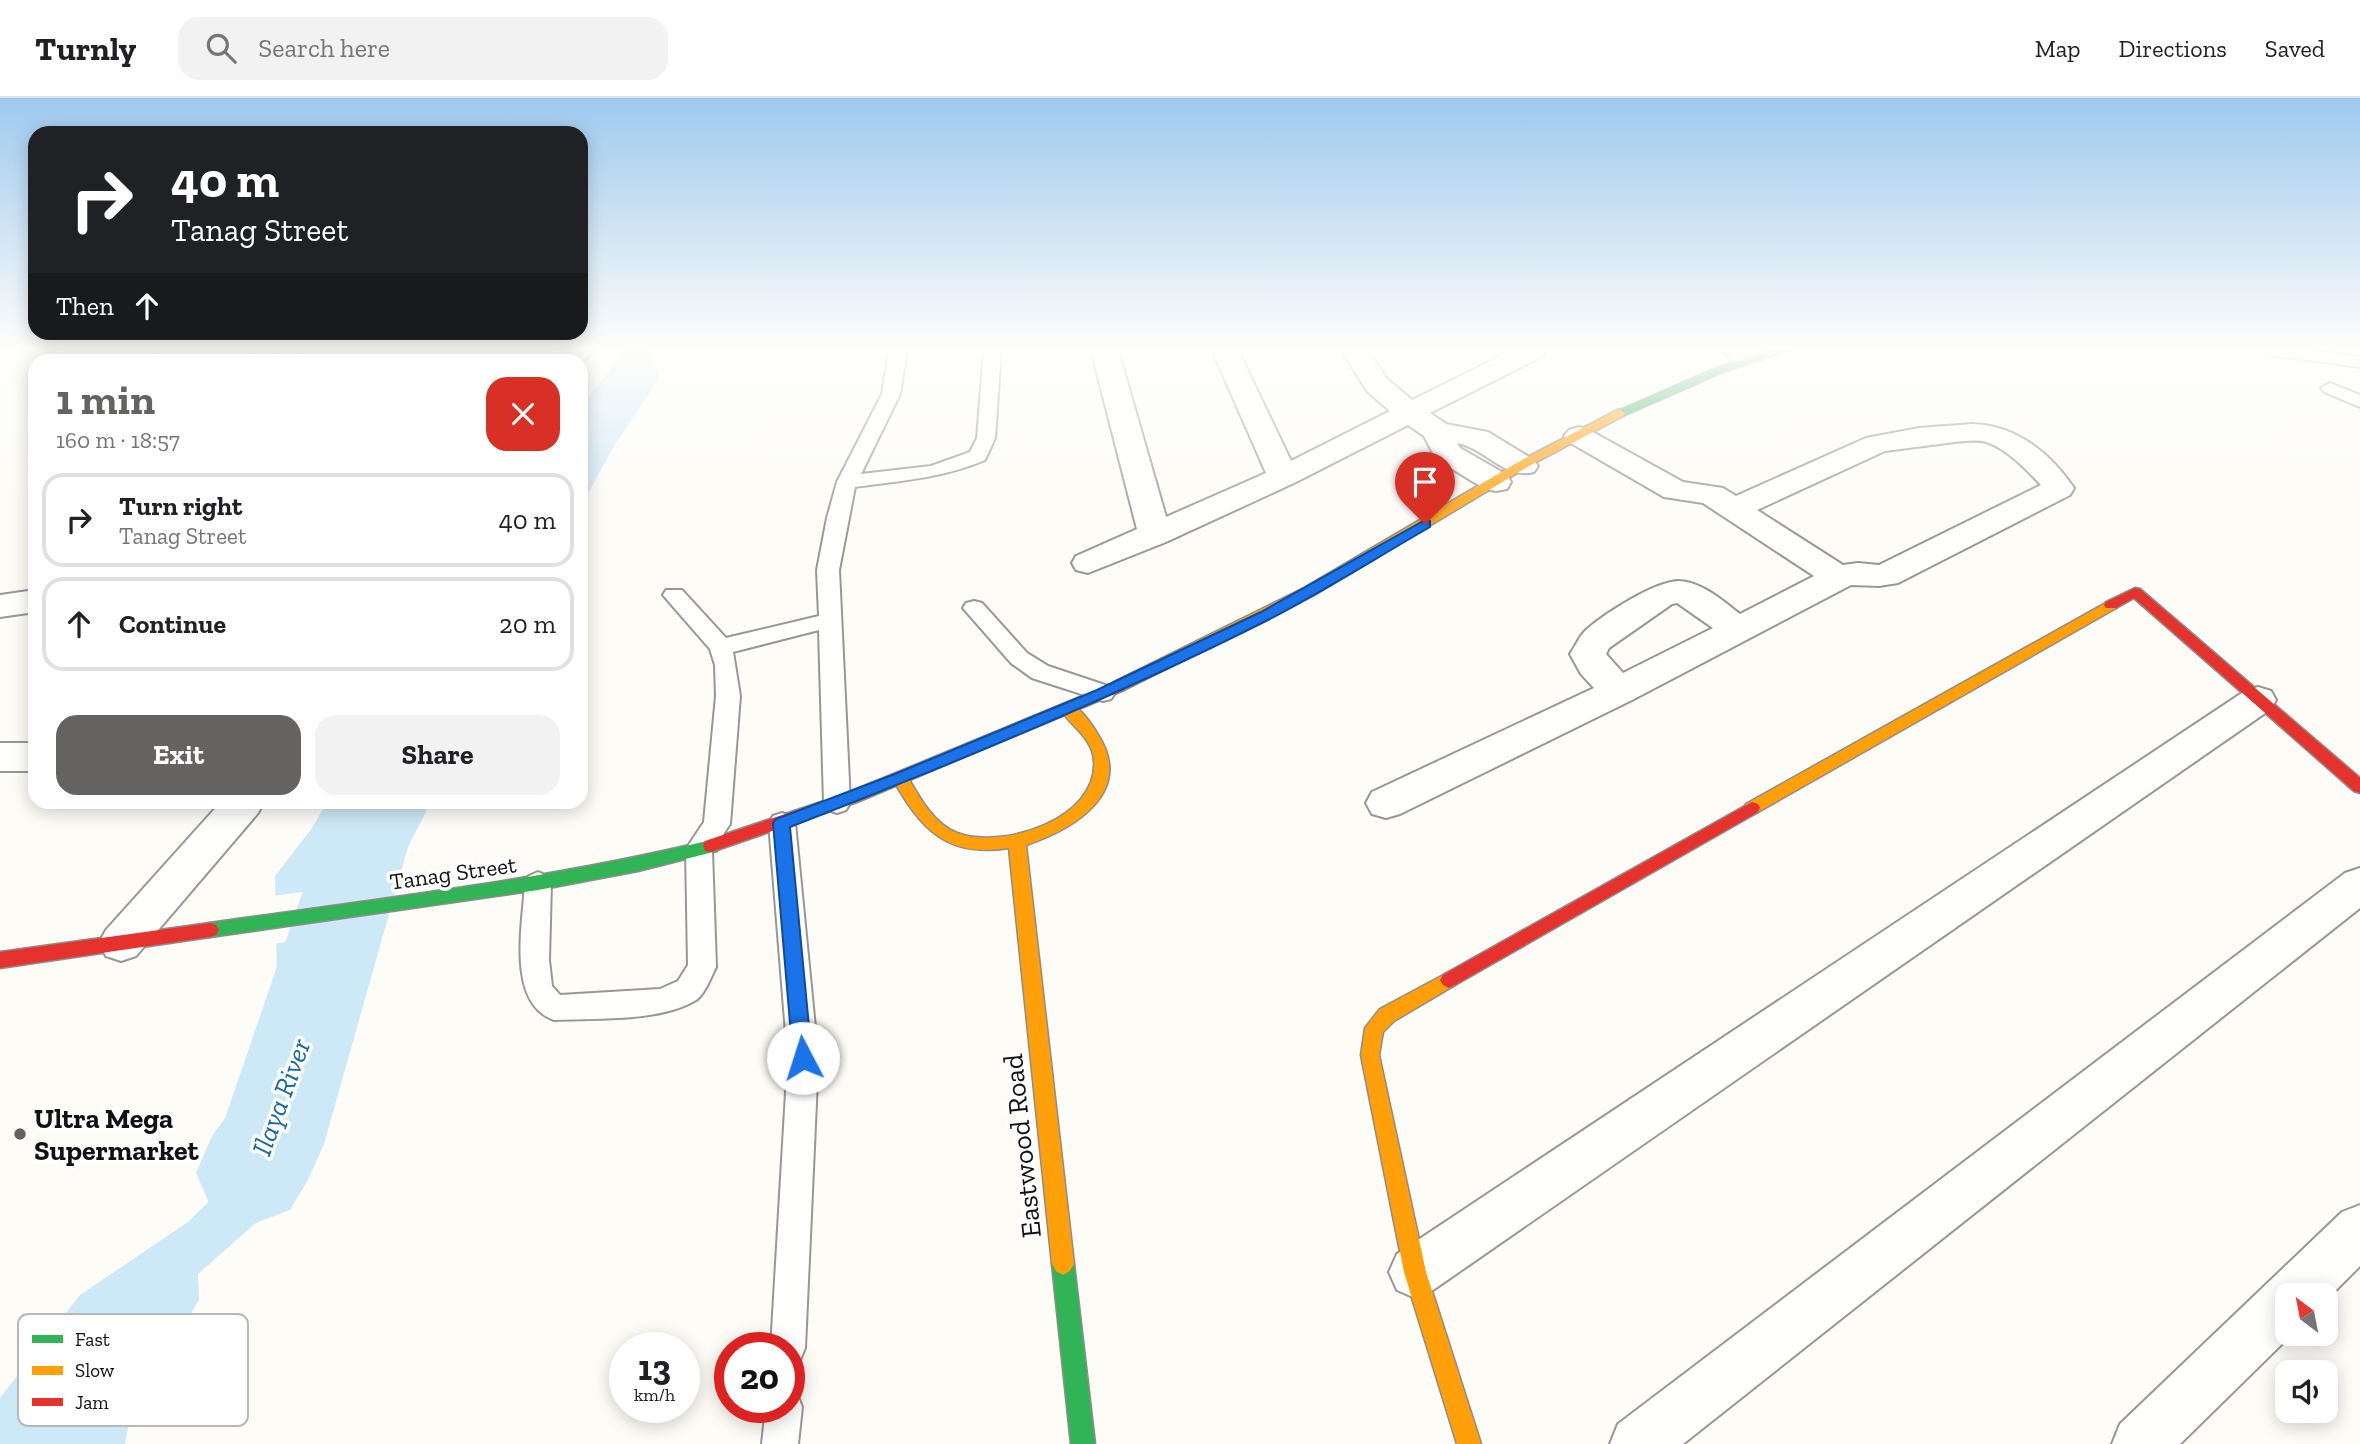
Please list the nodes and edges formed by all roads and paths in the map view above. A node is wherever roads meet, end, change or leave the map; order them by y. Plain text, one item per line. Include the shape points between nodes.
1 (883, 413) edge
2 (988, 413) edge
3 (1121, 413) edge
4 (1254, 413) edge
5 (1410, 413) joint
6 (1623, 413) edge
7 (1606, 421) junction
8 (1437, 431) junction
9 (1579, 436) junction
10 (1523, 466) junction
11 (1283, 477) junction
12 (847, 482) junction
13 (1496, 482) junction
14 (1724, 502) junction
15 (1155, 534) junction
16 (1087, 563) dead end
17 (1846, 574) junction
18 (674, 595) dead end
19 (28, 602) edge
20 (0, 606) edge
21 (974, 608) dead end
22 (832, 620) junction
23 (1739, 629) junction
24 (721, 647) junction
25 (1619, 691) junction
26 (1103, 693) junction
27 (2258, 700) junction
28 (1067, 709) junction
29 (0, 757) edge
30 (28, 757) edge
31 (900, 778) junction
32 (2360, 787) edge
33 (837, 803) junction
34 (1386, 803) dead end
35 (238, 809) edge
36 (782, 823) junction
37 (1017, 842) junction
38 (699, 849) junction
39 (538, 883) junction
40 (2360, 885) edge
41 (121, 943) junction
42 (0, 960) edge
43 (2360, 1230) edge
44 (1415, 1272) junction
45 (2306, 1283) edge
46 (2275, 1313) edge
47 (789, 1332) edge
48 (783, 1423) edge
49 (780, 1444) edge
50 (1083, 1444) edge
51 (1469, 1444) edge
52 (1638, 1444) edge
53 (2140, 1444) edge

1 - 12 lane
2 - 12 lane via 986,438 978,456 957,467
3 - 15 street
4 - 11 street
5 - 8 street
5 - 11 street
6 - 7 street, Tanag Street
7 - 9 street, Tanag Street
7 - 14 street via 1706,478
8 - 10 street via 1478,438
8 - 13 street via 1447,453
9 - 10 street, Tanag Street
9 - 14 street via 1675,490
10 - 13 street, Tanag Street
11 - 15 street
12 - 22 lane via 828,570
13 - 26 street, Tanag Street via 1266,616
14 - 17 street
14 - 17 street via 1899,438 1994,433 2046,472
15 - 16 street
17 - 23 street
18 - 24 lane
19 - 20 street
21 - 26 lane via 1019,658 1040,672
22 - 24 lane
22 - 33 lane
23 - 25 street
23 - 25 street via 1698,599 1680,592 1662,595 1597,640 1588,654
24 - 38 lane via 728,696 724,765 717,824
25 - 34 street
26 - 28 street, Tanag Street
27 - 32 street
27 - 44 street
27 - 44 street via 2135,592 1387,1015 1374,1028 1370,1055
28 - 31 street, Tanag Street
28 - 37 street via 1096,745 1102,766 1097,789 1077,812 1051,829
29 - 30 street
31 - 33 street, Tanag Street
31 - 37 street via 929,821 952,839 981,847
33 - 36 street, Tanag Street
35 - 41 street
36 - 38 street, Tanag Street
36 - 47 lane via 803,1058
37 - 50 street, Eastwood Road
38 - 39 street, Tanag Street
38 - 39 lane via 702,967 688,990 661,1001 554,1008 538,991
39 - 41 street, Tanag Street
40 - 52 street
41 - 42 street, Tanag Street
43 - 45 street
44 - 51 street
46 - 53 street
48 - 49 lane

